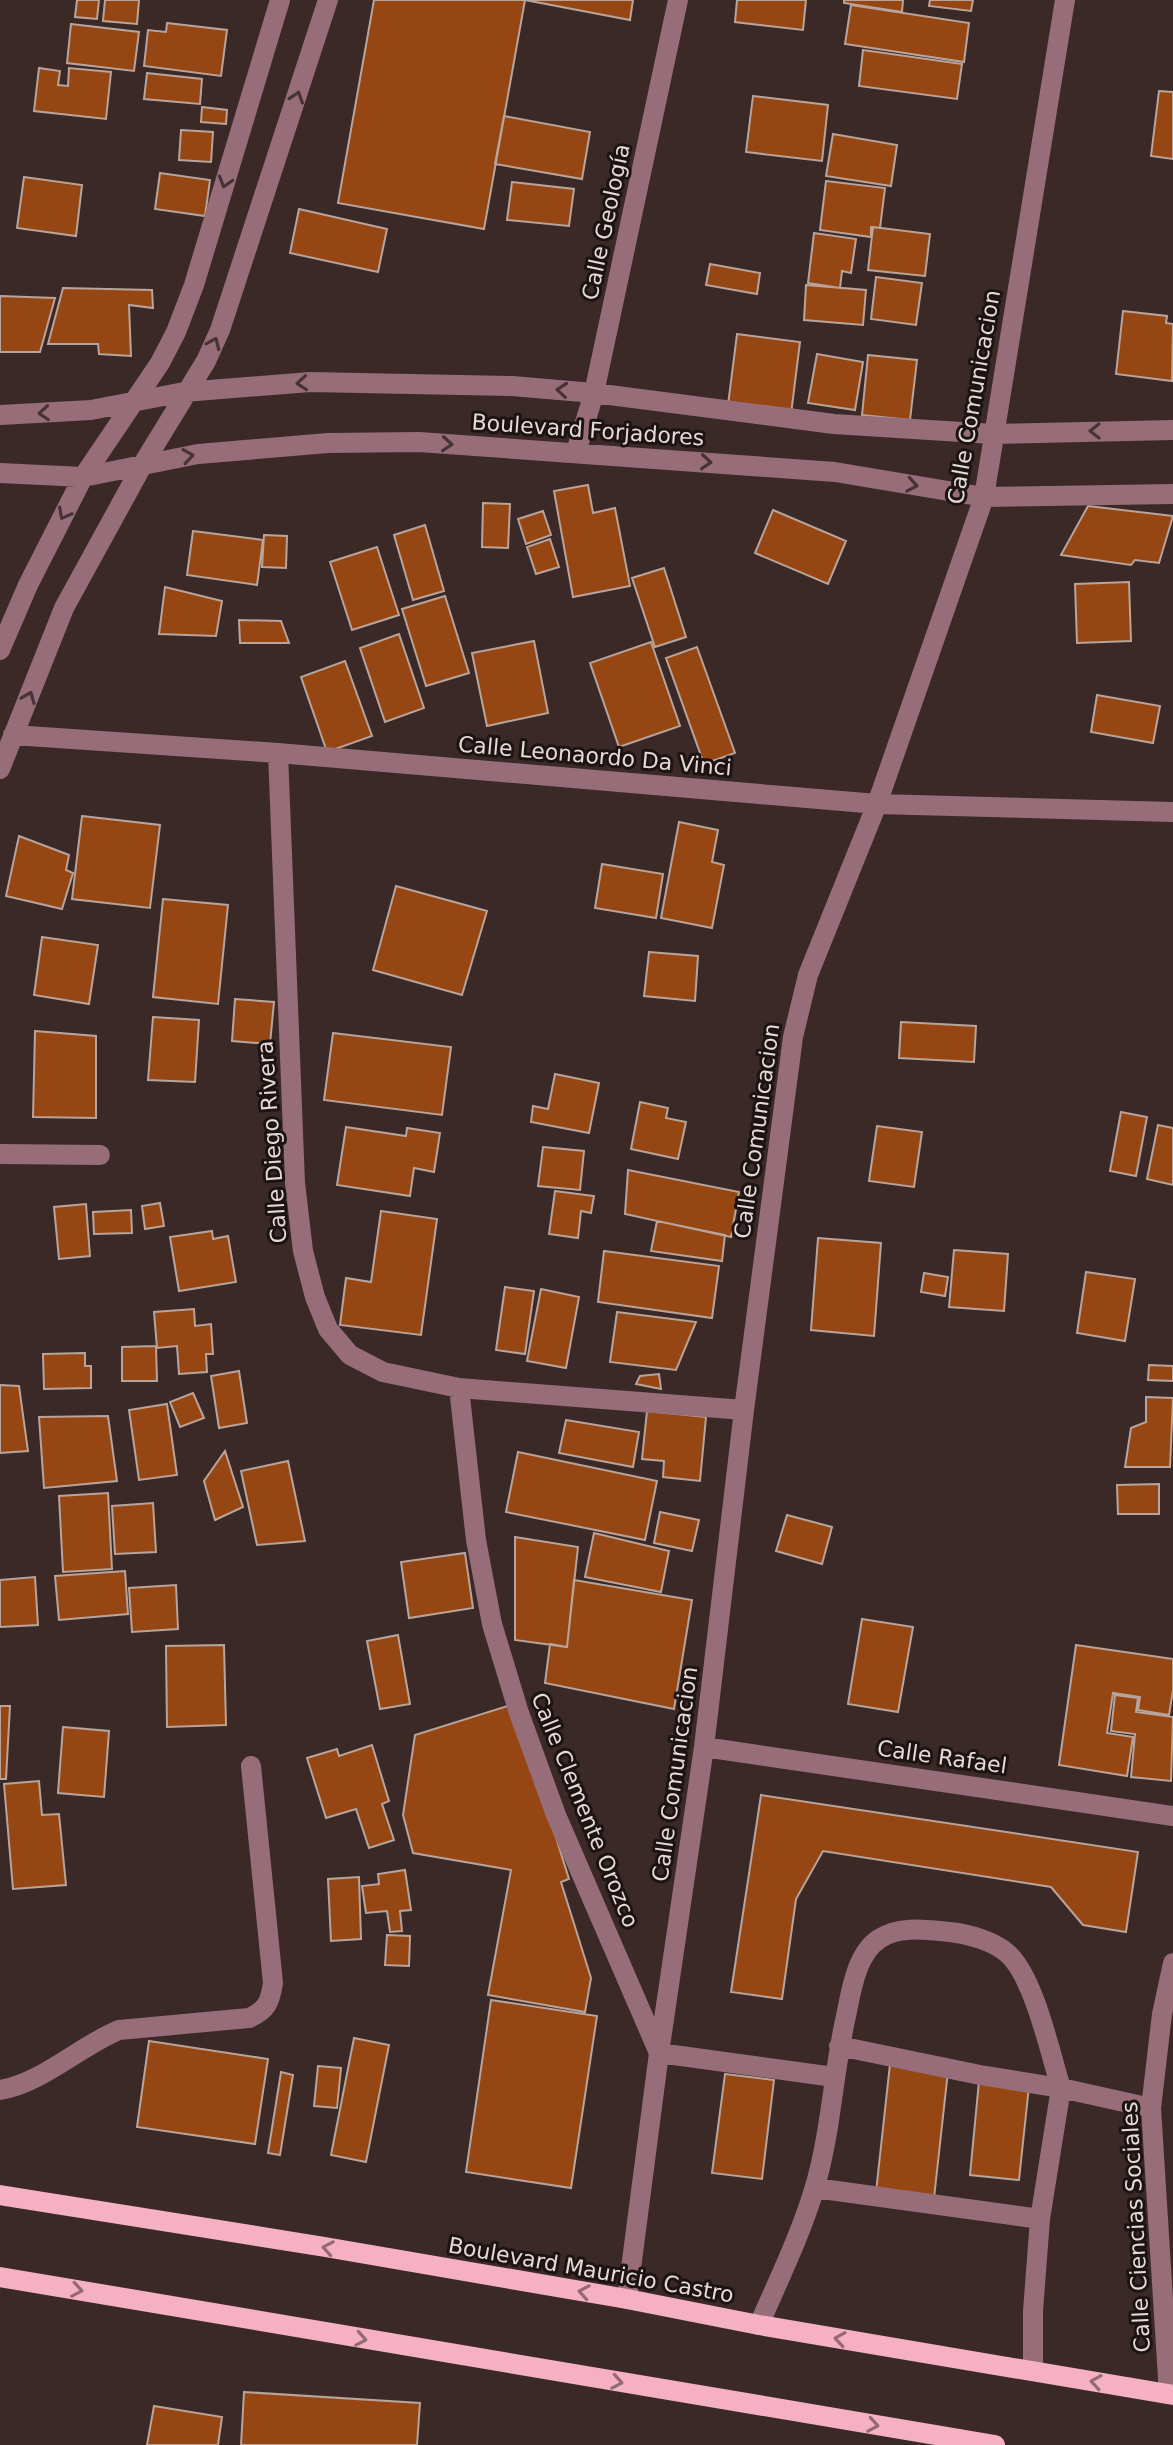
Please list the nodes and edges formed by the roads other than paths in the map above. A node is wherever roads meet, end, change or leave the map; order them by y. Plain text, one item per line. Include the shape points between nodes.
1 (280, 0) edge
2 (328, 0) edge
3 (678, 0) edge
4 (1065, 0) edge
5 (184, 392) junction
6 (594, 393) junction
7 (133, 400) junction
8 (0, 415) edge
9 (1173, 430) edge
10 (993, 434) junction
11 (576, 452) junction
12 (143, 464) junction
13 (0, 473) edge
14 (83, 477) junction
15 (1173, 494) edge
16 (984, 497) junction
17 (0, 650) edge
18 (13, 735) junction
19 (278, 753) junction
20 (0, 769) edge
21 (877, 804) junction
22 (1173, 812) edge
23 (0, 1154) edge
24 (100, 1155) dead end
25 (459, 1388) junction
26 (744, 1410) junction
27 (704, 1747) junction
28 (251, 1766) dead end
29 (1173, 1816) edge
30 (1173, 1963) edge
31 (839, 2046) junction
32 (659, 2053) junction
33 (834, 2077) junction
34 (1061, 2088) junction
35 (0, 2090) edge
36 (1151, 2108) junction
37 (815, 2188) junction
38 (0, 2195) edge
39 (1040, 2219) junction
40 (0, 2277) edge
41 (627, 2299) junction
42 (759, 2325) junction
43 (1033, 2371) junction
44 (1171, 2394) edge
45 (995, 2445) edge

1 -> 7 street via 194,285 160,363
5 -> 2 street via 220,330
3 - 6 street, Calle Geología
4 - 10 street, Calle Comunicacion
6 -> 5 street, Boulevard Forjadores via 310,382
5 - 7 street, Boulevard Forjadores
5 - 12 street
6 - 10 street, Boulevard Forjadores via 834,424
6 - 11 street, Calle Geología
7 -> 8 street, Boulevard Forjadores via 91,410
7 - 14 street
9 -> 10 street, Boulevard Forjadores
10 - 16 street, Calle Comunicacion
12 -> 11 street, Boulevard Forjadores via 328,443 419,442
11 -> 16 street, Boulevard Forjadores via 835,472
12 - 14 street, Boulevard Forjadores
18 -> 12 street via 64,608
13 - 14 street, Boulevard Forjadores
14 -> 17 street
15 - 16 street, Boulevard Forjadores
16 - 21 street, Calle Comunicacion
18 - 19 street, Calle Leonaordo Da Vinci
18 - 20 street
19 - 21 street, Calle Leonaordo Da Vinci
19 - 25 street, Calle Diego Rivera via 295,1183 315,1297 328,1329 350,1355 383,1372
21 - 22 street, Calle Leonaordo Da Vinci
21 - 26 street, Calle Comunicacion via 808,975 793,1037
23 - 24 street
25 - 26 street, Calle Diego Rivera
25 - 32 street, Calle Clemente Orozco via 492,1624 556,1815
26 - 27 street, Calle Comunicacion
27 - 29 street, Calle Rafael
27 - 32 street, Calle Comunicacion
28 - 35 street via 273,1983 264,2011 249,2018 119,2030 21,2086
30 - 36 street, Calle Ciencias Sociales
31 - 33 street
31 - 34 street
31 - 34 street via 856,1975 878,1939 900,1931 959,1933 1006,1953 1022,1971
32 - 33 street
32 - 41 street, Calle Comunicacion
33 - 37 street
34 - 36 street
34 - 39 street
36 - 44 street, Calle Ciencias Sociales
37 - 39 street
37 - 42 street
41 -> 38 main road, Boulevard Mauricio Castro
39 - 43 street
40 -> 45 main road
41 - 42 main road, Boulevard Mauricio Castro
43 -> 42 main road, Boulevard Mauricio Castro
44 -> 43 main road, Boulevard Mauricio Castro

